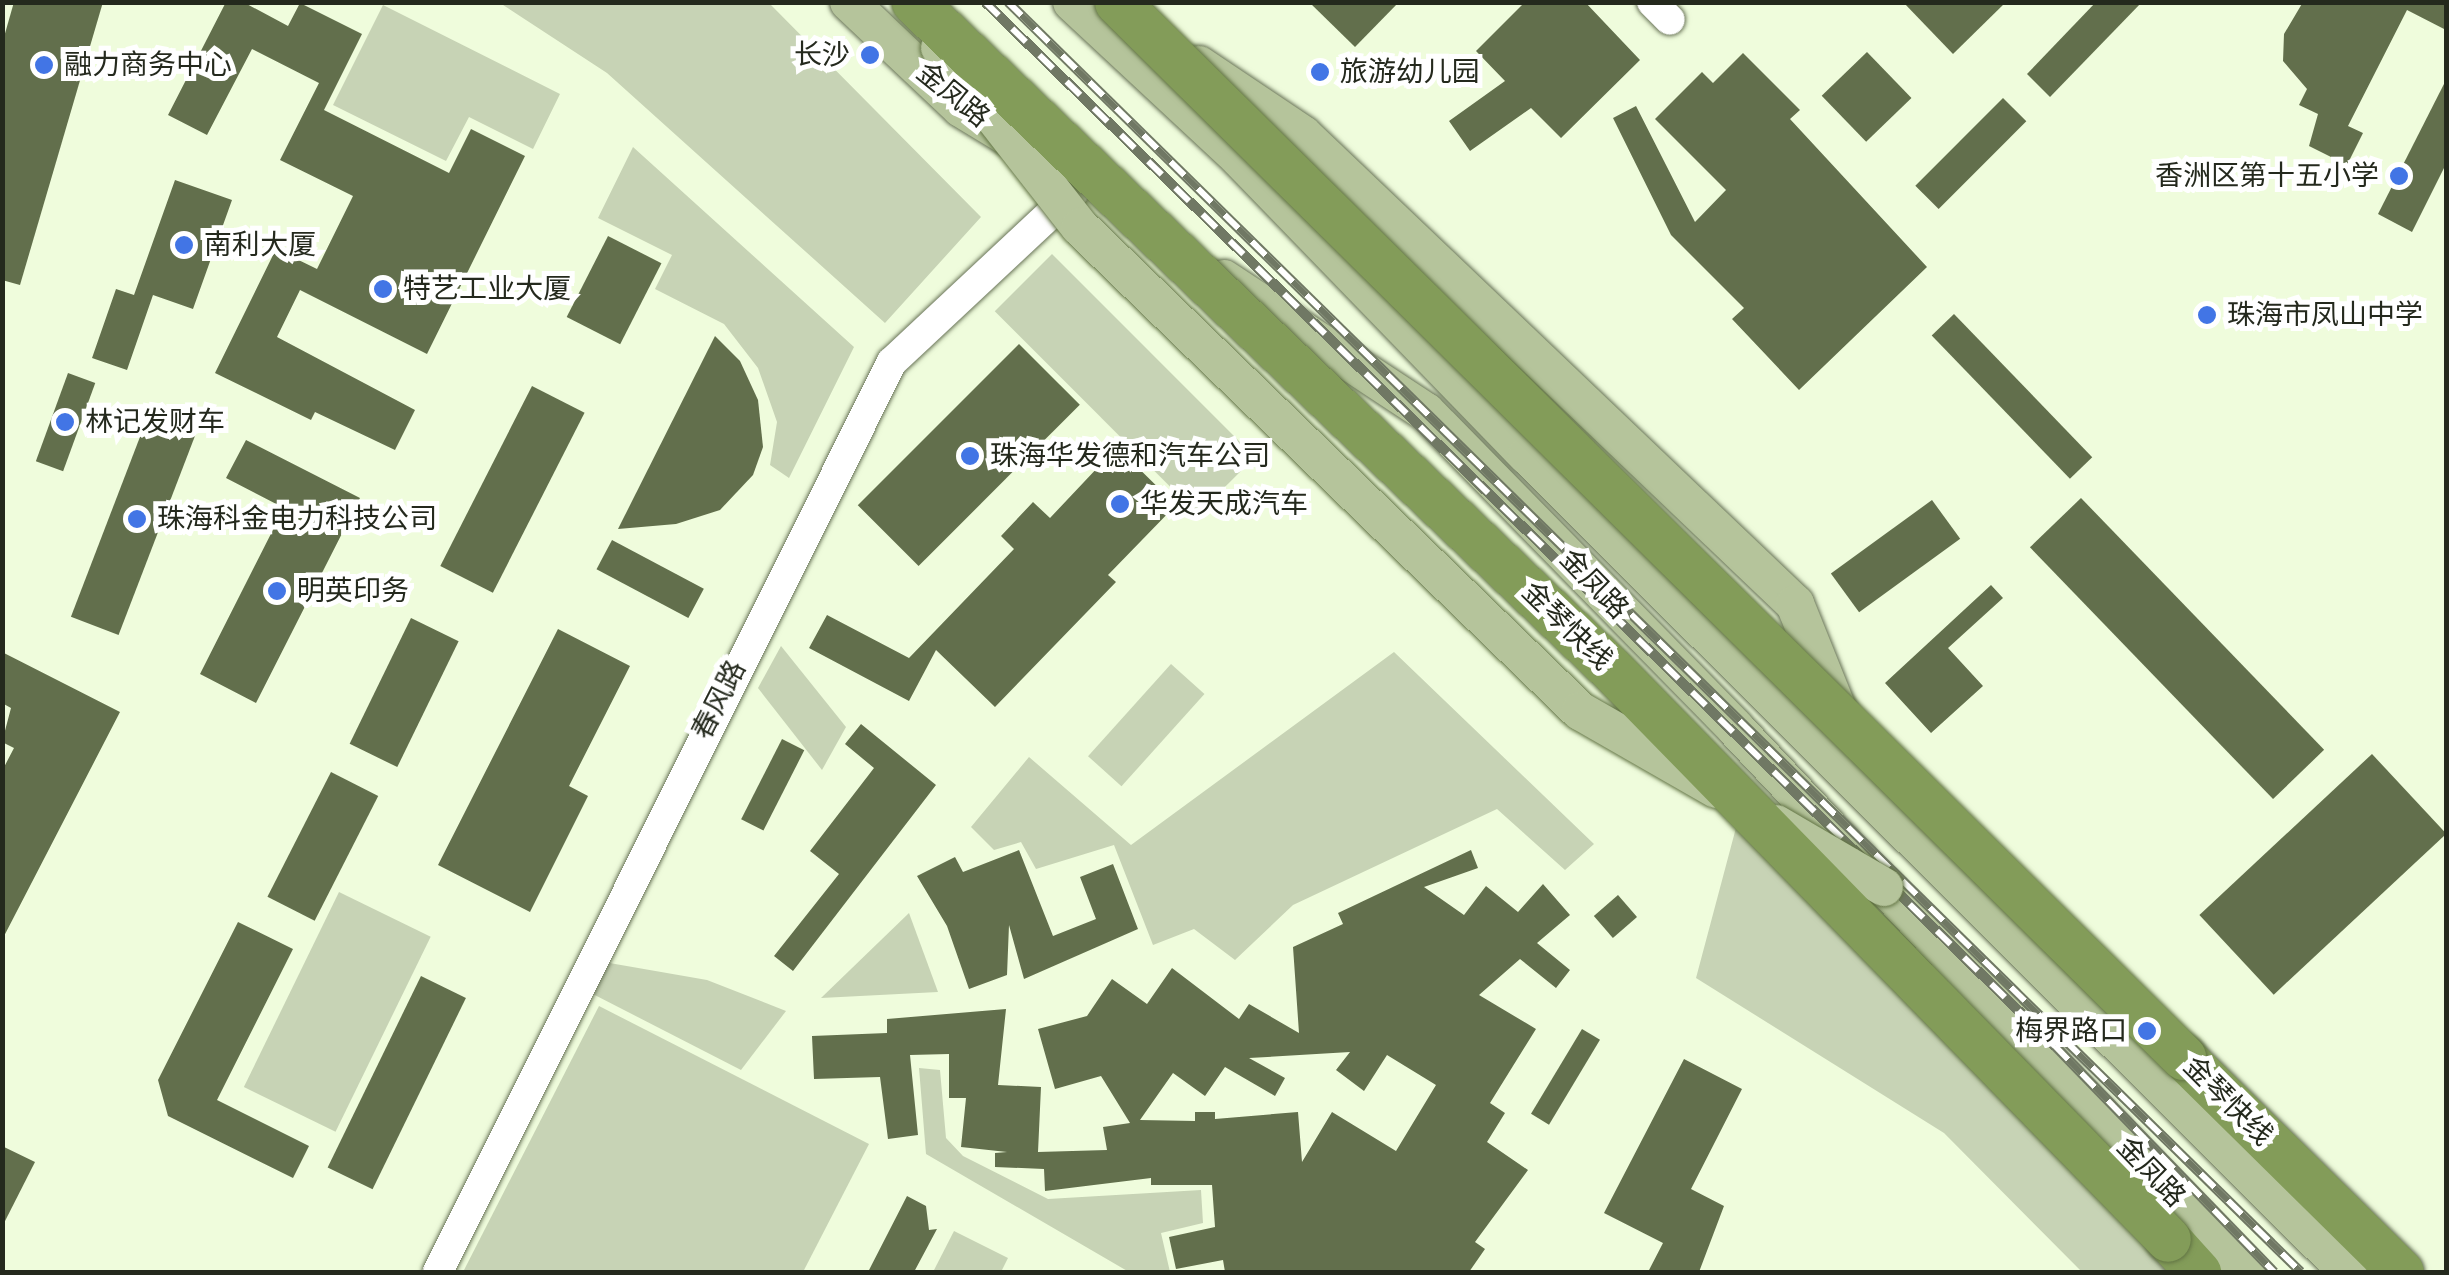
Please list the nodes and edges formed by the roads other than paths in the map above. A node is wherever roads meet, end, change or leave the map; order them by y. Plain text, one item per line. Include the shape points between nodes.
1 (849, 2) edge
2 (904, 2) edge
3 (914, 2) edge
4 (1072, 2) edge
5 (1130, 15) edge
6 (1081, 185) junction
7 (1873, 796) junction
8 (1884, 887) junction
9 (438, 1272) edge
10 (2198, 1272) edge
11 (2247, 1272) edge
12 (2348, 1272) edge
13 (2401, 1272) edge

1 - 6 main road, 金凤路 via 961,108
2 - 8 main road, bridge via 1080,227 1580,711
3 - 10 highway, 金琴快线, bridge via 1610,668
4 - 7 main road, 金凤路 via 1239,158 1526,456
5 - 7 main road, bridge via 1303,136 1795,604
5 - 13 highway, 金琴快线, bridge
6 - 8 main road, 金凤路 via 1426,412
6 - 9 street, 春风路 via 892,362
7 - 12 main road, 金凤路
8 - 11 main road, 金凤路

